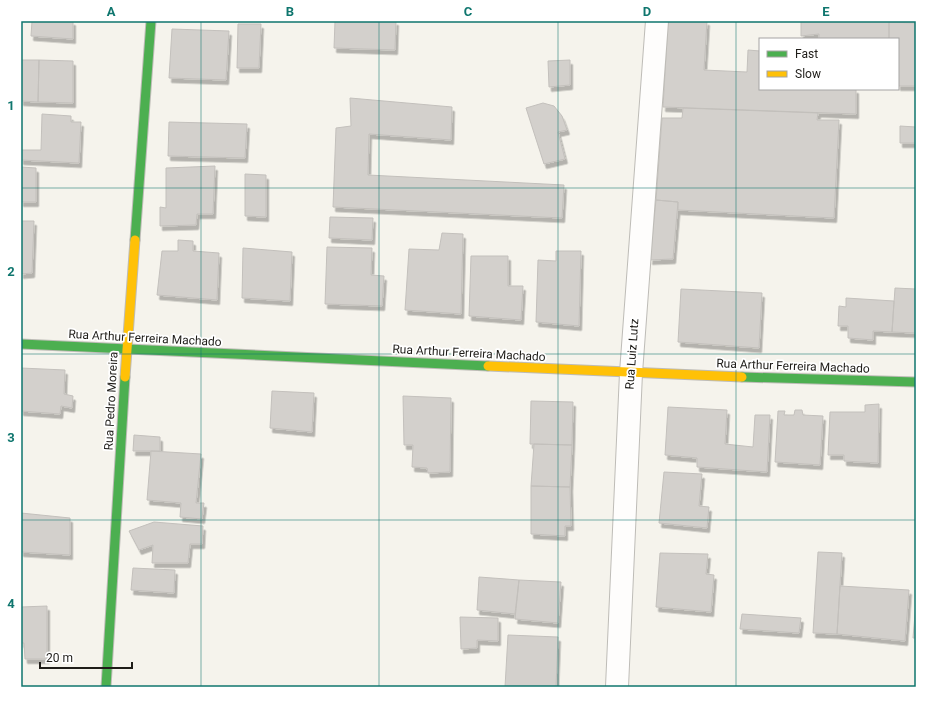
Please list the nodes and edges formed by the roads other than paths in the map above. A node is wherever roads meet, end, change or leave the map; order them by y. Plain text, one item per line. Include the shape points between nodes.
1 (151, 21) edge
2 (657, 21) edge
3 (21, 344) edge
4 (127, 350) junction
5 (631, 373) junction
6 (916, 382) edge
7 (106, 687) edge
8 (617, 687) edge

1 - 4 street, Rua Pedro Moreira
2 - 5 street, Rua Luiz Lutz
3 - 4 street, Rua Arthur Ferreira Machado
4 - 5 street, Rua Arthur Ferreira Machado
4 - 7 street, Rua Pedro Moreira
5 - 6 street, Rua Arthur Ferreira Machado
5 - 8 street, Rua Luiz Lutz

